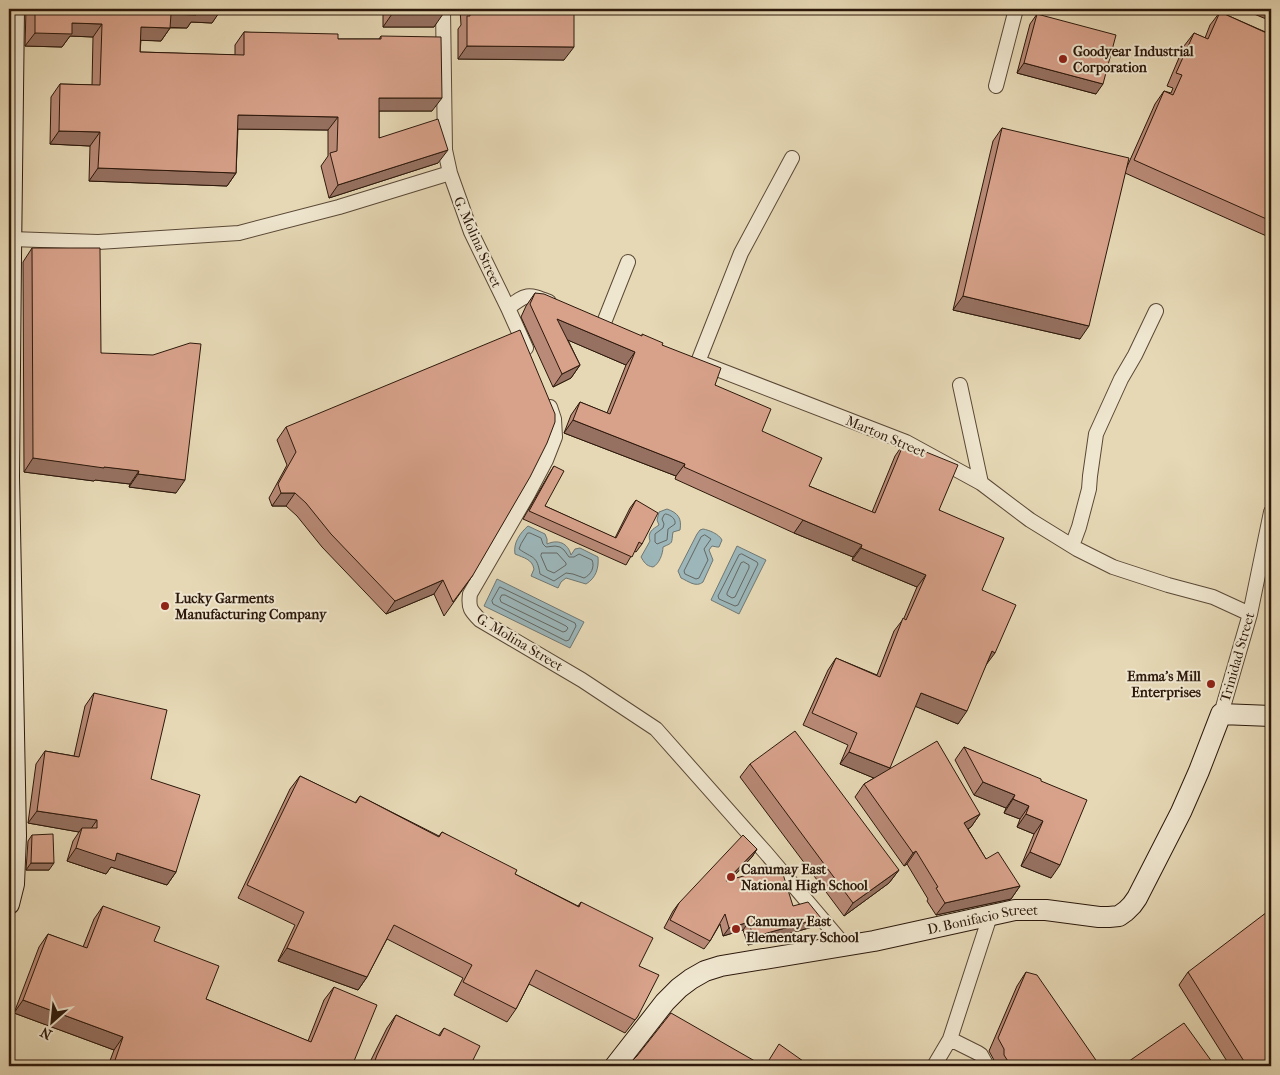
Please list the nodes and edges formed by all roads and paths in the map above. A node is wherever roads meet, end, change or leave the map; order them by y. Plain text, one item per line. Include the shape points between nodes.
1 (14, 9) edge
2 (443, 9) edge
3 (1016, 9) edge
4 (996, 86) dead end
5 (792, 158) dead end
6 (450, 173) junction
7 (10, 251) edge
8 (628, 262) dead end
9 (508, 308) junction
10 (565, 309) edge
11 (1156, 311) dead end
12 (588, 318) edge
13 (533, 364) edge
14 (960, 385) dead end
15 (545, 391) edge
16 (981, 483) junction
17 (1271, 512) edge
18 (1072, 546) junction
19 (1250, 614) junction
20 (1221, 714) junction
21 (1271, 716) edge
22 (9, 904) edge
23 (990, 916) junction
24 (845, 946) junction
25 (950, 1039) junction
26 (615, 1066) edge
27 (934, 1066) edge
28 (987, 1066) edge

1 - 7 street
2 - 6 street, G. Molina Street via 445,150
3 - 4 street
5 - 16 street, Marton Street via 740,253 693,360 906,442
6 - 7 street via 239,233
6 - 9 street, G. Molina Street via 471,232
7 - 22 street via 9,477 16,836 14,884
8 - 12 street via 607,326
9 - 10 street via 524,296 531,296
9 - 13 street, G. Molina Street
11 - 18 street via 1120,379 1096,434 1089,489
14 - 16 street
15 - 24 street, G. Molina Street via 554,418 555,437 528,494 470,594 469,605 473,613 618,702 656,730
16 - 18 street, Marton Street via 1030,520
17 - 19 street, Trinidad Street
18 - 19 street, Marton Street via 1113,567 1213,597
19 - 20 street, Trinidad Street
20 - 21 street
20 - 23 street, D. Bonifacio Street via 1177,820 1132,906 1118,916 1108,917 1034,909
23 - 24 street, D. Bonifacio Street
23 - 25 street
24 - 26 street, D. Bonifacio Street via 705,971 665,1002
25 - 27 street
25 - 28 street via 978,1053

